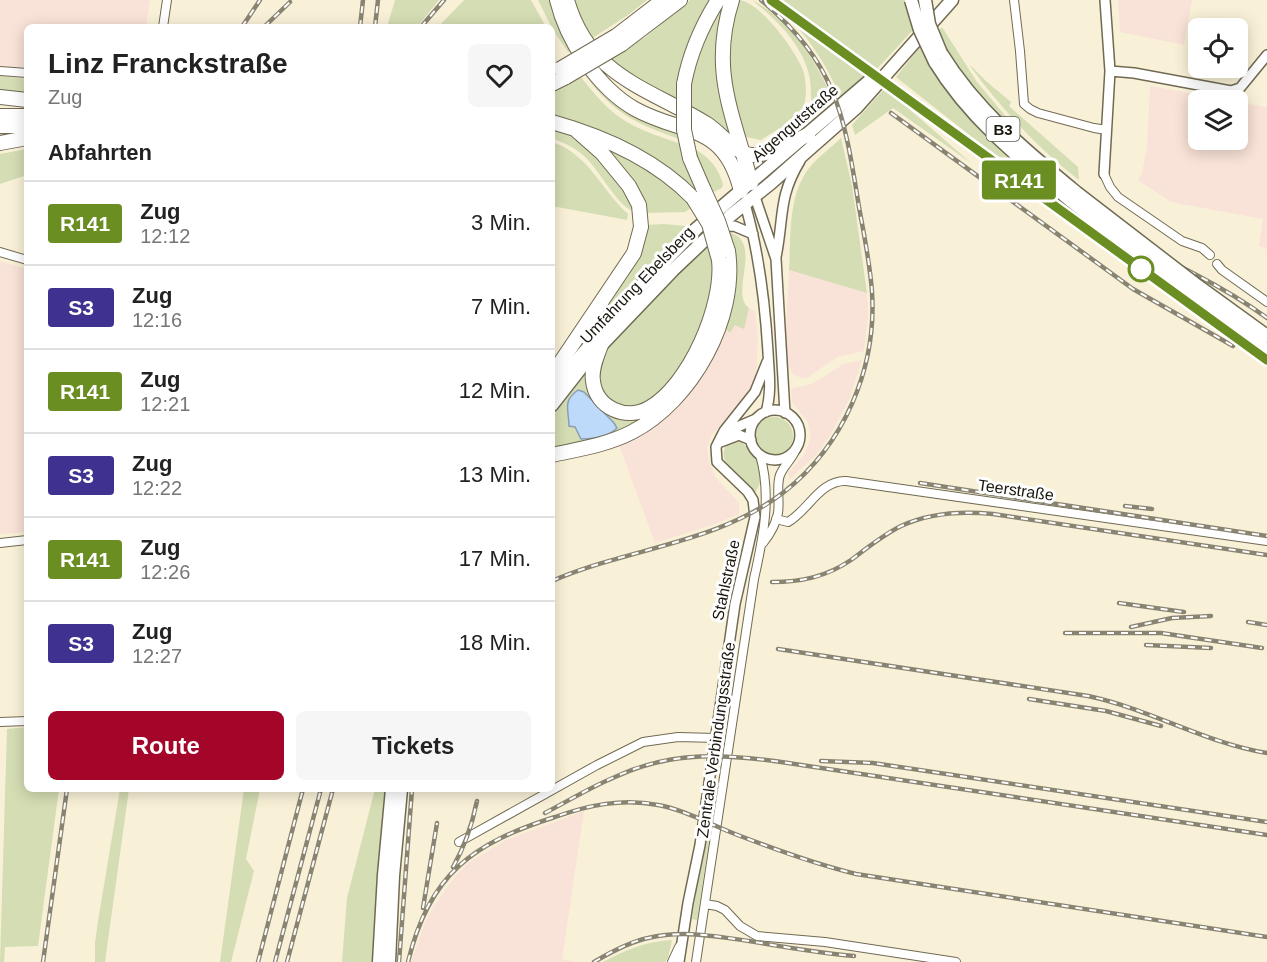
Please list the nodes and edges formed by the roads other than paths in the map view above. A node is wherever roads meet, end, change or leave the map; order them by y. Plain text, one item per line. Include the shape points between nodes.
1 (167, 0) edge
2 (557, 0) edge
3 (567, 0) edge
4 (654, 0) edge
5 (663, 0) edge
6 (680, 0) edge
7 (718, 0) edge
8 (732, 0) edge
9 (911, 0) edge
10 (925, 0) edge
11 (943, 0) edge
12 (952, 0) edge
13 (1014, 0) edge
14 (1105, 0) edge
15 (163, 24) edge
16 (617, 37) junction
17 (1267, 56) edge
18 (938, 57) junction
19 (0, 71) edge
20 (1110, 71) junction
21 (24, 73) edge
22 (559, 73) edge
23 (0, 98) edge
24 (24, 100) edge
25 (0, 116) edge
26 (24, 116) edge
27 (555, 123) edge
28 (0, 126) edge
29 (24, 126) edge
30 (1107, 130) junction
31 (577, 131) junction
32 (808, 135) junction
33 (24, 139) edge
34 (0, 143) edge
35 (741, 153) junction
36 (804, 154) junction
37 (1104, 174) joint
38 (698, 193) junction
39 (748, 194) junction
40 (1074, 197) junction
41 (718, 226) junction
42 (753, 234) junction
43 (0, 252) edge
44 (724, 255) junction
45 (1210, 255) dead end
46 (24, 259) edge
47 (776, 259) junction
48 (1218, 264) dead end
49 (777, 272) junction
50 (760, 274) junction
51 (1267, 302) edge
52 (1267, 336) edge
53 (601, 345) junction
54 (1267, 350) edge
55 (768, 357) junction
56 (769, 370) junction
57 (555, 371) edge
58 (782, 384) junction
59 (555, 386) edge
60 (555, 401) edge
61 (766, 412) junction
62 (785, 413) junction
63 (756, 419) junction
64 (723, 433) junction
65 (750, 440) junction
66 (718, 443) junction
67 (797, 446) junction
68 (555, 454) edge
69 (760, 455) junction
70 (776, 519) junction
71 (24, 540) edge
72 (1267, 541) edge
73 (0, 543) edge
74 (762, 545) junction
75 (24, 721) edge
76 (0, 722) edge
77 (716, 738) junction
78 (555, 788) edge
79 (392, 792) edge
80 (401, 792) edge
81 (549, 792) edge
82 (459, 842) dead end
83 (705, 904) junction
84 (682, 940) junction
85 (379, 962) edge
86 (388, 962) edge
87 (672, 962) edge
88 (679, 962) edge
89 (696, 962) edge
90 (956, 962) edge

1 - 15 street
2 - 39 highway via 571,37 611,91 635,109 711,140
3 - 35 highway via 581,34 604,63 635,85 706,123
4 - 16 highway
5 - 16 highway
6 - 16 highway
7 - 38 highway, bridge via 700,30 684,84 684,130
8 - 35 highway via 724,30 722,67
9 - 18 main road, B3, bridge via 920,30
10 - 18 main road, B3, bridge
11 - 32 main road, Aigengutstraße via 869,82
12 - 36 main road, Aigengutstraße via 856,108
13 - 30 street via 1024,104 1038,113
14 - 20 street
16 - 22 highway, bridge
16 - 22 highway, bridge
17 - 20 street via 1236,91
18 - 40 main road, B3 via 955,91 991,132
19 - 21 street
20 - 30 street
23 - 24 highway
25 - 26 highway
27 - 31 highway
28 - 29 highway
30 - 37 street
31 - 38 highway via 651,165
31 - 57 highway via 622,176 634,196 641,220 634,253
32 - 35 highway via 762,153
32 - 39 main road, Aigengutstraße
33 - 34 highway
35 - 39 highway
36 - 39 main road, Aigengutstraße
36 - 47 street via 787,183
37 - 45 street via 1118,196
38 - 44 highway, bridge
39 - 41 main road, Umfahrung Ebelsberg
39 - 42 street
39 - 47 street
39 - 59 main road, Umfahrung Ebelsberg via 711,214 648,278
40 - 52 main road, B3, bridge
40 - 54 main road, B3, bridge via 1152,265
41 - 42 street via 734,226
41 - 53 main road, Umfahrung Ebelsberg
42 - 50 street
43 - 46 street
44 - 53 highway via 706,331 683,373 654,405 630,414 605,404 593,382
44 - 68 highway via 730,267 729,289 720,324 703,360 679,393 648,423 632,432 605,443
47 - 49 street
48 - 51 street
49 - 50 street
49 - 58 street
50 - 55 street
53 - 60 main road, Umfahrung Ebelsberg
55 - 56 street
55 - 64 street via 755,392
56 - 58 street
56 - 61 street via 771,395
58 - 62 street
61 - 62 street
61 - 63 street
62 - 67 street via 797,425
63 - 64 street
63 - 65 street
64 - 66 street
65 - 66 street via 738,435
65 - 69 street
66 - 77 street, Stahlstraße via 717,462 748,492 755,517 736,594
67 - 69 street via 783,459
67 - 70 street via 779,478
69 - 74 street via 765,480
70 - 72 street, Teerstraße via 788,522 823,489 846,481
70 - 74 street
71 - 73 street
74 - 83 street, Zentrale Verbindungsstraße
75 - 76 street
77 - 78 street via 678,737 643,742
77 - 84 street, Stahlstraße
79 - 85 main road
80 - 86 main road
81 - 82 street
83 - 89 street, Zentrale Verbindungsstraße
83 - 90 street via 725,910 757,936
84 - 87 street
84 - 88 street, Stahlstraße

